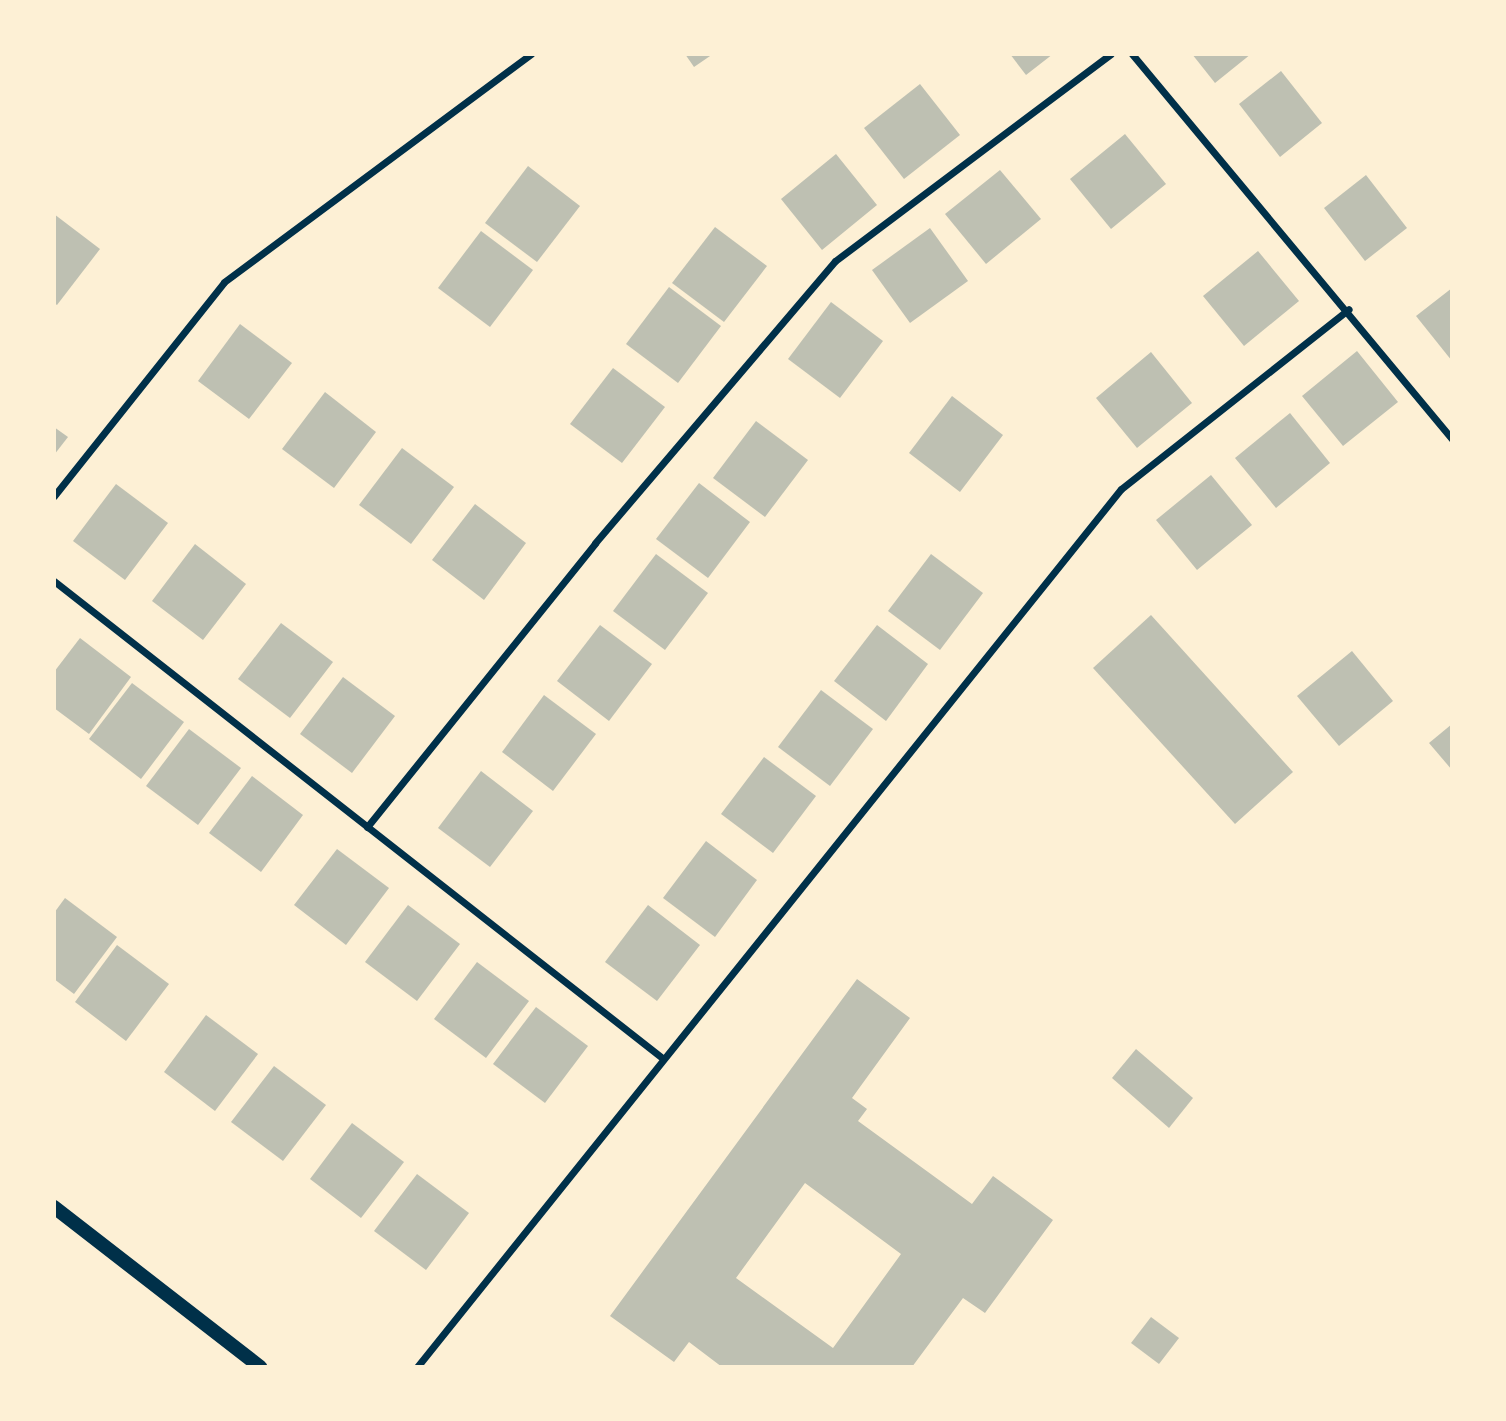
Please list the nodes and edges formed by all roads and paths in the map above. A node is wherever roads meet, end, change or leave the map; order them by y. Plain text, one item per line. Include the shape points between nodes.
1 (531, 54) edge
2 (1111, 54) edge
3 (1132, 54) edge
4 (1349, 309) junction
5 (1452, 439) edge
6 (54, 496) edge
7 (54, 581) edge
8 (367, 827) junction
9 (661, 1057) junction
10 (54, 1207) edge
11 (260, 1367) edge
12 (418, 1367) edge

1 - 6 street via 225,282
2 - 8 street via 835,261 594,543
3 - 4 street
4 - 5 street
4 - 9 street via 1121,489
7 - 8 street
8 - 9 street
9 - 12 street
10 - 11 main road

